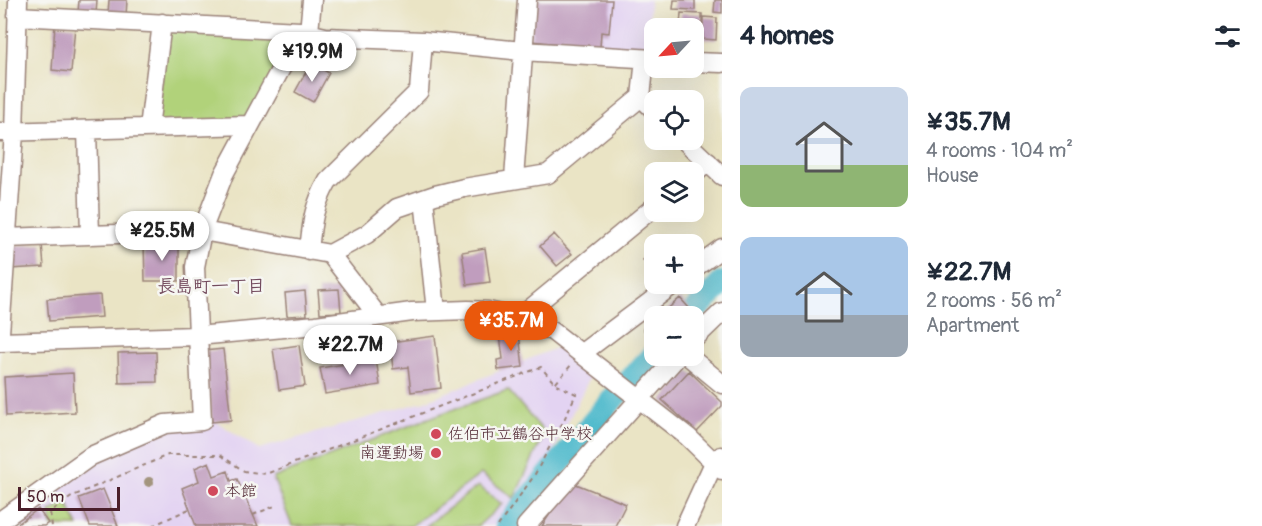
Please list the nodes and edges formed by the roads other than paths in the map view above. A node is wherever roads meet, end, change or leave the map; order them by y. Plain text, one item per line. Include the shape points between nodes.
1 (312, 0) edge
2 (527, 0) edge
3 (17, 8) edge
4 (162, 23) junction
5 (309, 32) junction
6 (423, 41) junction
7 (522, 51) junction
8 (644, 59) edge
9 (704, 62) edge
10 (722, 63) edge
11 (645, 78) edge
12 (641, 97) junction
13 (644, 100) edge
14 (250, 125) junction
15 (149, 128) junction
16 (87, 130) junction
17 (7, 133) edge
18 (695, 150) edge
19 (708, 162) junction
20 (704, 165) edge
21 (722, 176) edge
22 (514, 179) junction
23 (424, 199) junction
24 (644, 215) edge
25 (202, 231) junction
26 (90, 236) junction
27 (5, 238) junction
28 (722, 248) edge
29 (309, 251) junction
30 (330, 254) junction
31 (704, 261) edge
32 (661, 294) edge
33 (436, 311) junction
34 (722, 312) edge
35 (378, 316) junction
36 (519, 318) junction
37 (704, 329) edge
38 (0, 333) edge
39 (197, 336) junction
40 (0, 342) edge
41 (582, 353) junction
42 (667, 366) edge
43 (700, 366) edge
44 (722, 384) edge
45 (636, 395) junction
46 (719, 463) edge
47 (0, 521) edge
48 (526, 526) edge
49 (684, 526) edge

1 - 5 street
2 - 7 street
3 - 4 street
3 - 17 street
4 - 5 street
4 - 15 street
5 - 6 street via 325,37
5 - 14 street via 286,59
6 - 7 street
6 - 29 street via 419,91 328,181 313,214
7 - 8 street
7 - 22 street
9 - 10 street
11 - 12 street
12 - 13 street
12 - 22 street via 548,174
14 - 15 street
14 - 25 street via 224,174
15 - 16 street
16 - 17 street
16 - 26 street
17 - 27 street
18 - 19 street
19 - 20 street
19 - 21 street
22 - 23 street
23 - 30 street via 397,208 367,234
23 - 33 street
24 - 36 street
25 - 26 street
25 - 29 street
25 - 39 street via 195,267
26 - 27 street
27 - 38 street
28 - 31 street
29 - 30 street
30 - 35 street
32 - 41 street
33 - 35 street
33 - 36 street via 488,311
34 - 37 street
35 - 39 street
36 - 41 street via 552,331
39 - 40 street
39 - 47 street via 202,421 165,424 91,456
41 - 45 street
42 - 45 street
43 - 44 street
45 - 46 street
45 - 48 street
46 - 49 street

